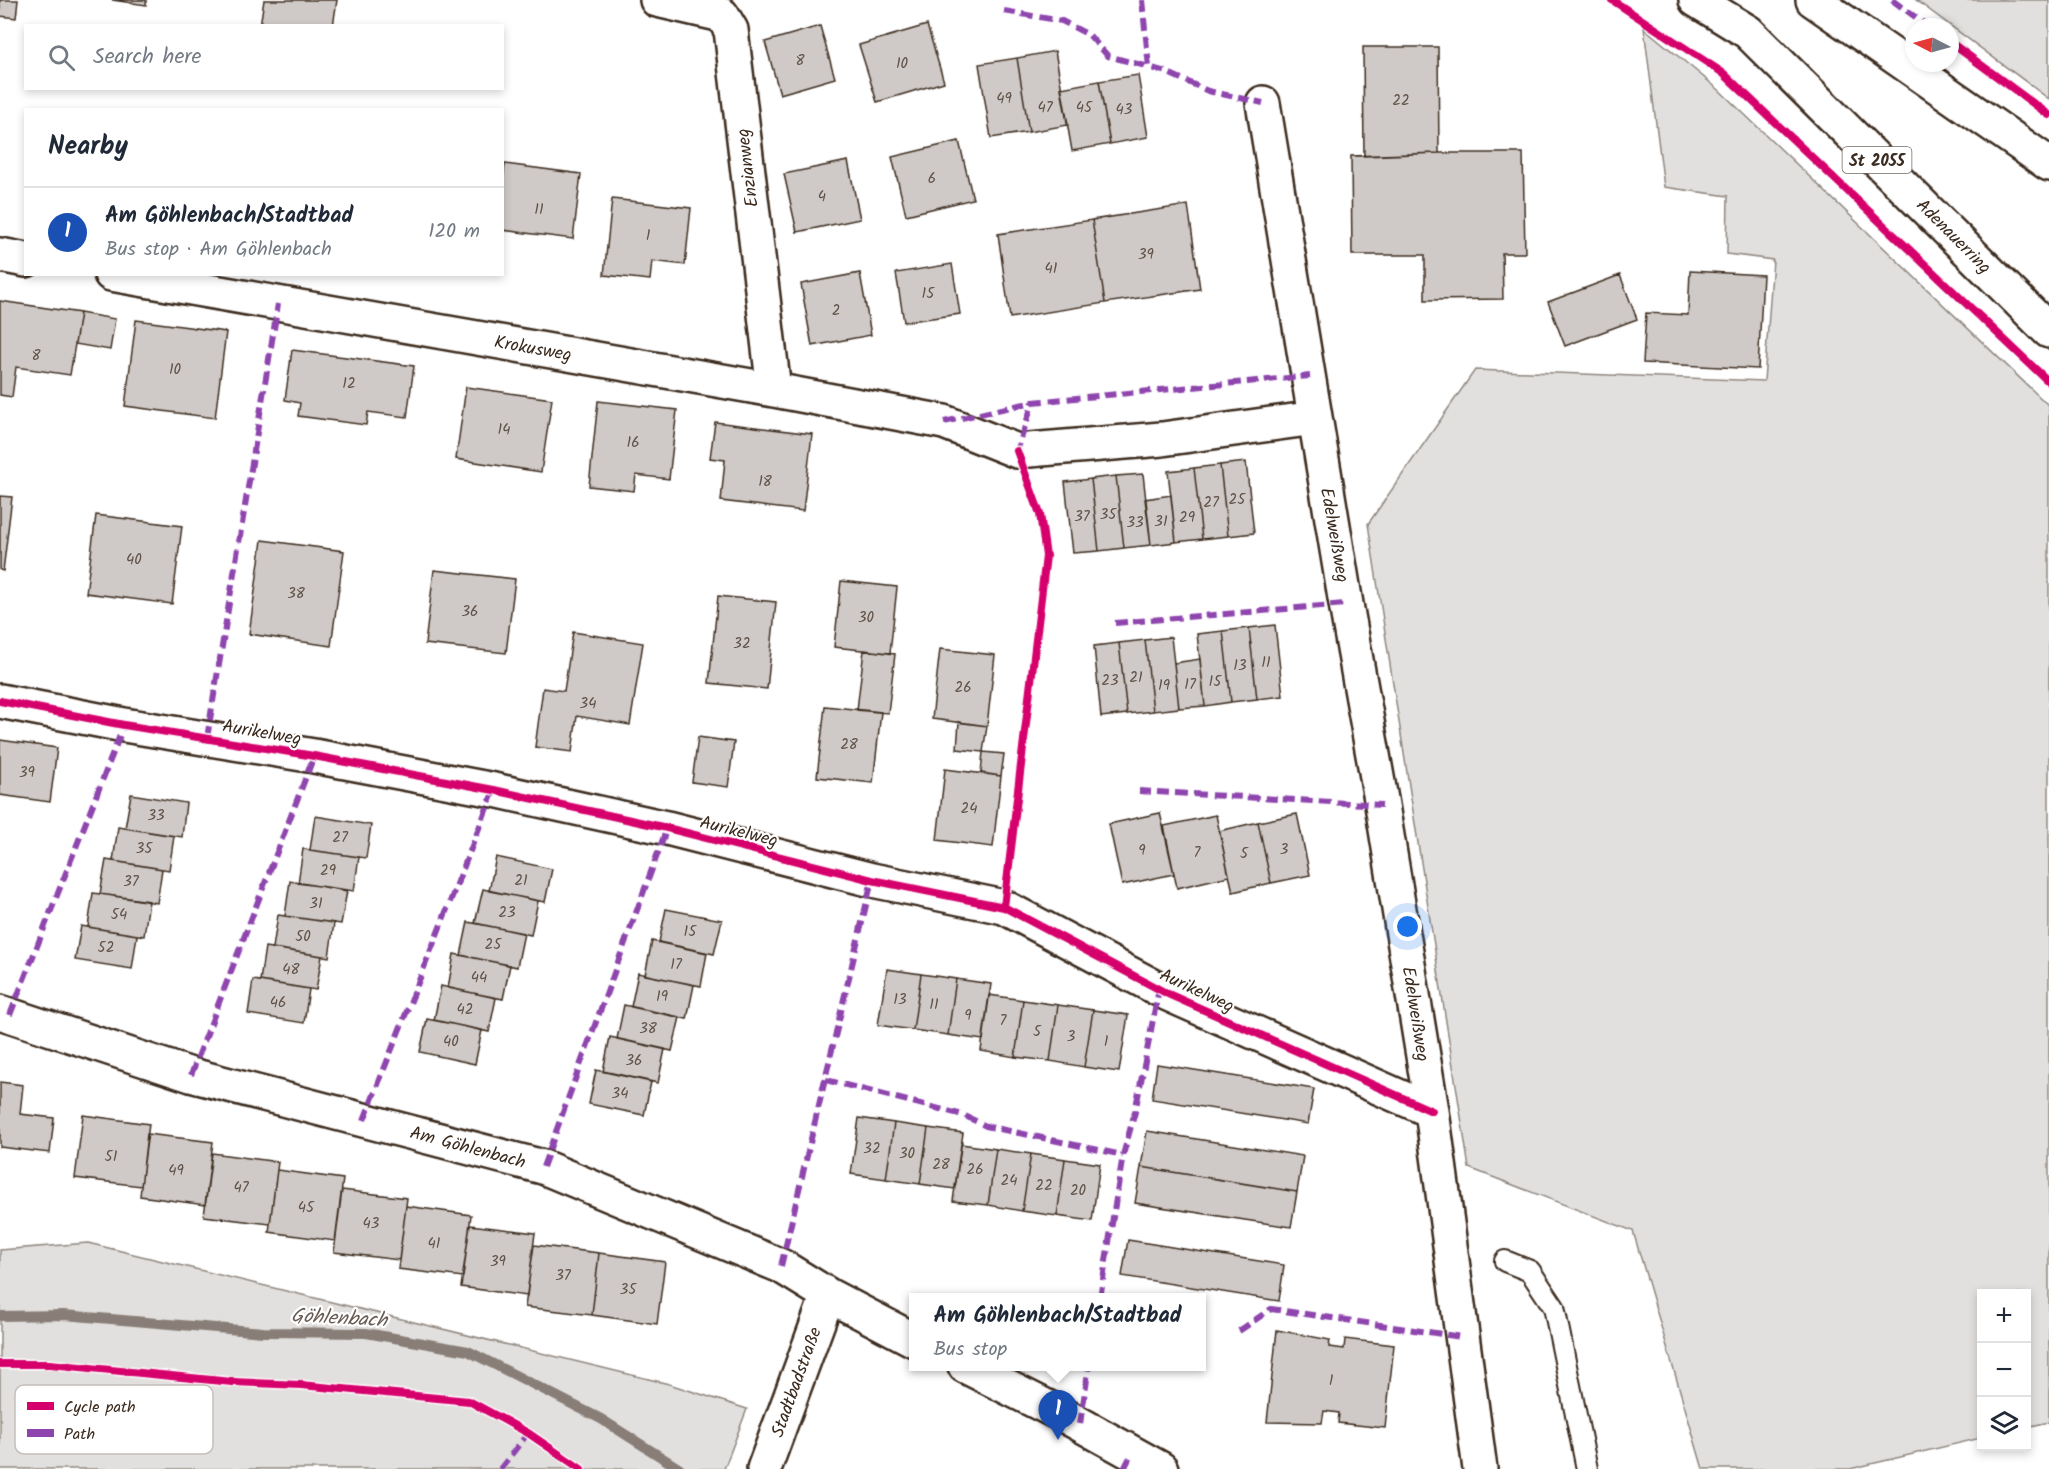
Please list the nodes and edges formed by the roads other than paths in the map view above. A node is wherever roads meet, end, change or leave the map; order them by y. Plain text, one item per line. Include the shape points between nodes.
1 (657, 0) edge
2 (1696, 0) edge
3 (1814, 0) edge
4 (1263, 103) dead end
5 (2049, 164) edge
6 (0, 255) edge
7 (24, 260) edge
8 (122, 276) edge
9 (2049, 331) edge
10 (774, 390) junction
11 (1316, 418) junction
12 (0, 701) edge
13 (0, 1012) edge
14 (1432, 1111) junction
15 (1505, 1261) dead end
16 (828, 1295) junction
17 (909, 1337) edge
18 (975, 1371) edge
19 (764, 1469) edge
20 (1161, 1469) edge
21 (1480, 1469) edge
22 (1587, 1469) edge

1 - 10 street, Enzianweg via 722,15 731,30
2 - 9 street, Adenauerring / St 2055 via 1748,32
3 - 5 street
4 - 11 street, Edelweißweg
6 - 7 street
8 - 10 street, Krokusweg
10 - 11 street, Krokusweg via 944,422 1017,451 1162,439
11 - 14 street, Edelweißweg
12 - 14 street, Aurikelweg via 494,790 667,828 872,880 1004,907 1168,994
13 - 16 street, Am Göhlenbach via 191,1075 543,1167 781,1266
14 - 21 street, Edelweißweg
15 - 22 lane via 1530,1271 1554,1307
16 - 17 street, Am Göhlenbach
16 - 19 street, Stadtbadstraße
18 - 20 street via 1067,1416

